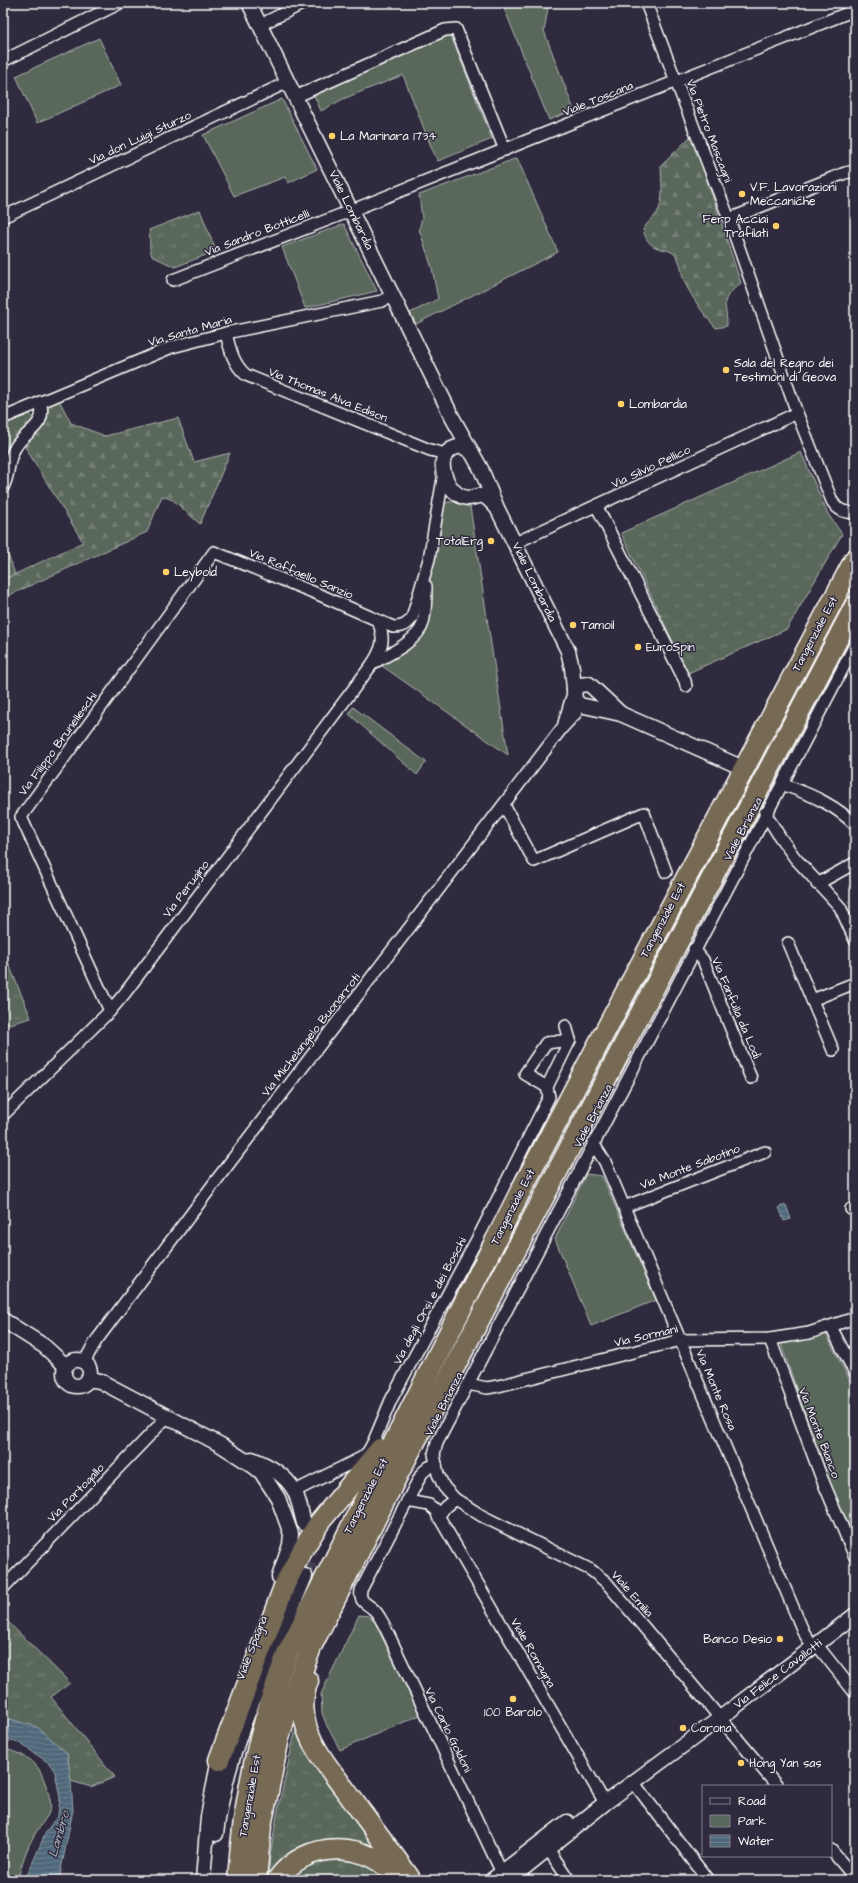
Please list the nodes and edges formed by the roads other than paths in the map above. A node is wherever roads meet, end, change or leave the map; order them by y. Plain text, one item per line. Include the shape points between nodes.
1 (120, 3) edge
2 (249, 3) edge
3 (304, 3) edge
4 (646, 3) edge
5 (855, 10) edge
6 (260, 25) junction
7 (3, 60) edge
8 (288, 82) junction
9 (676, 82) junction
10 (295, 97) junction
11 (505, 150) junction
12 (855, 171) edge
13 (351, 211) junction
14 (3, 216) edge
15 (729, 219) junction
16 (173, 280) dead end
17 (393, 296) junction
18 (226, 333) junction
19 (40, 402) junction
20 (797, 413) junction
21 (452, 417) junction
22 (3, 418) edge
23 (449, 451) junction
24 (471, 452) junction
25 (444, 473) junction
26 (484, 480) junction
27 (3, 487) edge
28 (458, 494) junction
29 (477, 495) junction
30 (440, 503) junction
31 (597, 507) junction
32 (497, 508) junction
33 (849, 513) edge
34 (515, 543) junction
35 (214, 552) joint
36 (855, 558) edge
37 (429, 559) junction
38 (855, 606) edge
39 (378, 621) junction
40 (855, 645) edge
41 (373, 663) junction
42 (686, 686) dead end
43 (582, 694) junction
44 (734, 764) tunnel mouth
45 (787, 786) tunnel mouth
46 (504, 805) junction
47 (765, 813) junction
48 (855, 825) edge
49 (855, 863) edge
50 (666, 872) dead end
51 (817, 884) junction
52 (855, 940) edge
53 (788, 943) dead end
54 (694, 949) junction
55 (855, 983) edge
56 (812, 1000) junction
57 (110, 1011) junction
58 (566, 1026) dead end
59 (570, 1040) junction
60 (833, 1050) dead end
61 (751, 1078) dead end
62 (547, 1087) junction
63 (3, 1115) edge
64 (593, 1143) junction
65 (765, 1152) dead end
66 (519, 1194) junction
67 (624, 1207) junction
68 (855, 1318) edge
69 (3, 1320) edge
70 (831, 1326) junction
71 (770, 1339) junction
72 (681, 1340) junction
73 (84, 1362) junction
74 (66, 1366) junction
75 (855, 1373) edge
76 (88, 1379) junction
77 (468, 1384) junction
78 (167, 1417) junction
79 (221, 1445) junction
80 (436, 1464) junction
81 (295, 1491) junction
82 (278, 1498) junction
83 (455, 1499) junction
84 (407, 1501) junction
85 (382, 1506) junction
86 (438, 1517) junction
87 (304, 1523) dead end
88 (855, 1557) edge
89 (305, 1576) tunnel mouth
90 (3, 1588) edge
91 (855, 1615) edge
92 (815, 1647) junction
93 (855, 1693) edge
94 (719, 1719) junction
95 (220, 1760) junction
96 (634, 1783) junction
97 (776, 1785) edge
98 (604, 1803) junction
99 (545, 1845) junction
100 (832, 1851) edge
101 (503, 1878) edge
102 (855, 1878) edge
103 (203, 1880) edge
104 (211, 1880) edge
105 (238, 1880) edge
106 (256, 1880) edge
107 (277, 1880) edge
108 (400, 1880) edge
109 (412, 1880) edge
110 (569, 1880) edge
111 (708, 1880) edge

1 - 7 street
2 - 6 street, Viale Lombardia
3 - 6 street
4 - 9 street, Via Pietro Mascagni
5 - 9 street, Viale Toscana
6 - 8 street, Viale Lombardia
8 - 10 street, Viale Lombardia
8 - 14 street, Via don Luigi Sturzo
9 - 11 street, Viale Toscana
9 - 15 street, Via Pietro Mascagni
10 - 11 street via 445,30 456,29
10 - 13 street, Viale Lombardia
11 - 13 street, Viale Toscana
12 - 15 street
13 - 16 street, Via Sandro Botticelli
13 - 17 street, Viale Lombardia
15 - 20 street, Via Pietro Mascagni
17 - 18 street, Via Santa Maria via 382,301
17 - 21 street, Viale Lombardia
18 - 19 street, Via Santa Maria via 159,351
18 - 23 street, Via Thomas Alva Edison via 234,361 246,375 430,450
19 - 22 street, Via Santa Maria
19 - 27 street via 42,418 14,449
20 - 31 street, Via Silvio Pellico
20 - 33 street, Via Pietro Mascagni via 832,502 837,509
21 - 23 street, Viale Lombardia via 456,435
21 - 24 street, Viale Lombardia
23 - 24 street via 462,446
23 - 25 street, Viale Lombardia via 443,460
24 - 26 street, Viale Lombardia
25 - 28 street
25 - 30 street, Via Perugino
26 - 29 street via 484,486
26 - 32 street, Viale Lombardia
28 - 29 street, Viale Lombardia via 468,498
28 - 30 street
29 - 32 street, Viale Lombardia via 489,498
30 - 37 street, Via Perugino
31 - 34 street, Via Silvio Pellico
31 - 42 street
32 - 34 street, Viale Lombardia
34 - 43 street, Viale Lombardia via 570,657
35 - 39 street, Via Raffaello Sanzio
35 - 57 street, Via Filippo Brunelleschi via 21,816
36 - 66 highway, Tangenziale Est
37 - 39 street, Via Perugino via 409,622 401,627 393,627
37 - 41 street, Via Perugino via 423,624 401,647
38 - 85 highway, Tangenziale Est
39 - 41 street, Via Perugino via 382,630 382,649
40 - 47 street, Viale Brianza
41 - 57 street, Via Perugino
43 - 44 street via 608,713 621,714
43 - 46 street, Via Michelangelo Buonarroti via 562,728
45 - 48 street via 818,798
46 - 50 street via 534,861 644,814
46 - 73 street, Via Michelangelo Buonarroti via 218,1178 96,1340
47 - 51 street via 780,837
47 - 54 street, Viale Brianza
49 - 51 street
51 - 52 street via 840,907
53 - 56 street
54 - 61 street, Via Fanfulla da Lodi via 703,960
54 - 64 street, Viale Brianza
55 - 56 street
56 - 60 street
57 - 63 street, Via Perugino
58 - 59 street
59 - 62 street, Via degli Orsi e dei Boschi
59 - 62 street via 546,1043 525,1074
62 - 81 street, Via degli Orsi e dei Boschi via 549,1097 482,1230 391,1400 373,1443 361,1458
64 - 67 street, Via Monte Rosa via 605,1162
64 - 77 street, Viale Brianza
65 - 67 street, Via Monte Sabotino
66 - 95 highway via 385,1441 319,1523 298,1557 285,1584
66 - 105 highway, Tangenziale Est via 288,1652 266,1718 250,1782
67 - 72 street, Via Monte Rosa
68 - 70 street, Via Sormani
69 - 74 street via 44,1346
70 - 71 street, Via Sormani via 809,1333
70 - 75 street
71 - 72 street, Via Sormani
71 - 88 street, Via Monte Bianco via 822,1479
72 - 77 street, Via Sormani via 498,1386 487,1388
72 - 92 street, Via Monte Rosa via 803,1631
73 - 74 street via 72,1361
73 - 76 street via 89,1368
74 - 76 street via 65,1378 70,1384 78,1386
76 - 78 street, Viale Spagna via 100,1381
77 - 80 street, Viale Brianza via 437,1443 434,1454
78 - 79 street, Viale Spagna
78 - 90 street, Via Portogallo
79 - 81 street, Viale Spagna via 266,1464 281,1475
79 - 82 street, Viale Spagna via 261,1472
80 - 83 street, Viale Emilia via 444,1487
80 - 84 street via 422,1473
81 - 82 street
81 - 87 street, Viale Spagna
82 - 95 street, Viale Spagna via 291,1534 290,1544 225,1719 220,1740
83 - 86 street
83 - 94 street, Viale Emilia via 482,1516 599,1576
84 - 86 street, Viale Romagna via 429,1505
84 - 101 street, Via Carlo Goldoni via 361,1590 360,1597 362,1602 374,1610 384,1625
85 - 106 highway, Tangenziale Est via 312,1645 286,1714 261,1826
85 - 109 highway via 350,1590 307,1685 303,1711 307,1730 319,1754
86 - 98 street, Viale Romagna
89 - 104 street, Viale Spagna via 232,1758 217,1824
91 - 92 street, Via Felice Cavallotti
92 - 93 street, Via Monte Rosa
92 - 94 street, Via Felice Cavallotti
94 - 96 street, Via Felice Cavallotti
94 - 97 street, Viale Emilia
95 - 103 street, Viale Spagna via 208,1817
96 - 98 street, Via Felice Cavallotti
96 - 111 street
98 - 99 street, Via Felice Cavallotti
99 - 101 street, Via Felice Cavallotti
99 - 110 street
100 - 102 street
107 - 108 highway via 291,1865 305,1857 337,1848 360,1852 376,1859

